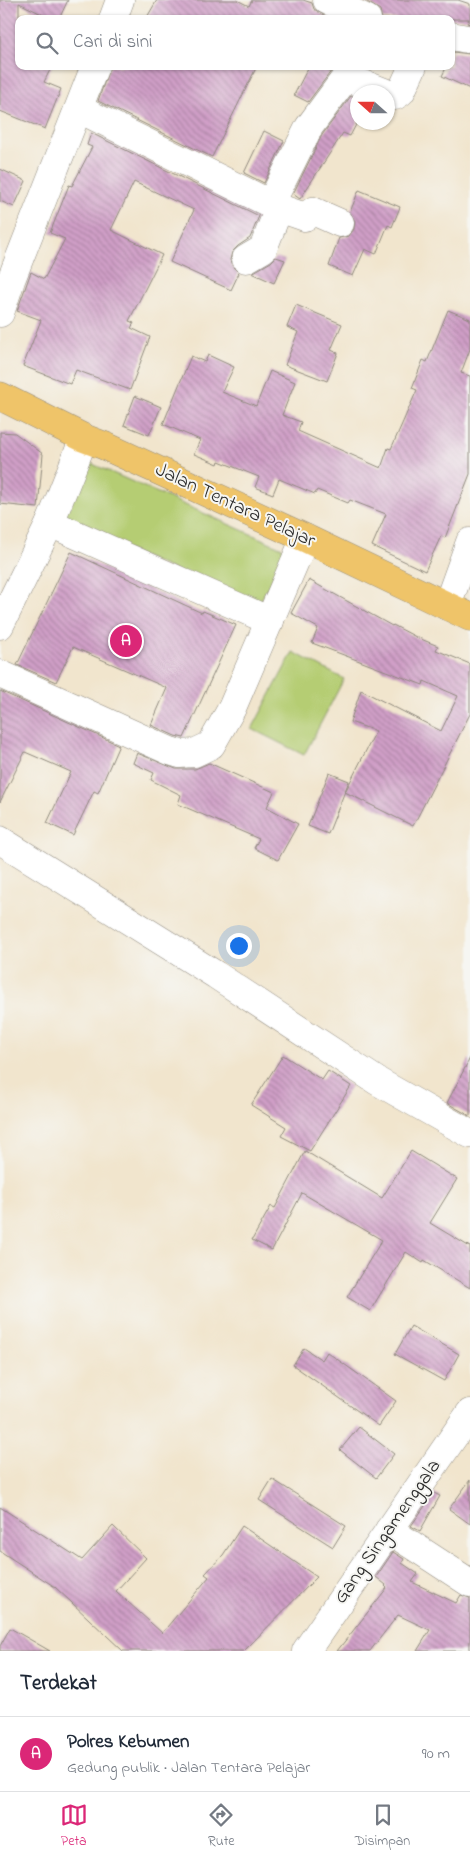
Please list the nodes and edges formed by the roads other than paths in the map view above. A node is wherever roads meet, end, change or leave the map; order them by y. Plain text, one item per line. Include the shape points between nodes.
1 (120, 0) edge
2 (327, 0) edge
3 (114, 15) edge
4 (359, 15) edge
5 (94, 70) edge
6 (411, 70) edge
7 (366, 85) edge
8 (395, 96) edge
9 (79, 109) junction
10 (275, 205) junction
11 (340, 223) dead end
12 (246, 259) dead end
13 (6, 277) edge
14 (0, 313) edge
15 (0, 396) edge
16 (84, 438) junction
17 (50, 523) junction
18 (305, 538) junction
19 (470, 542) edge
20 (459, 612) edge
21 (270, 621) junction
22 (0, 626) edge
23 (0, 674) edge
24 (0, 840) edge
25 (470, 1134) edge
26 (470, 1413) edge
27 (389, 1530) junction
28 (470, 1583) edge
29 (306, 1651) edge

1 - 3 street
2 - 4 street
5 - 9 street
6 - 8 street via 401,92
7 - 10 street via 346,77 309,126
9 - 10 street
9 - 13 street
10 - 11 street via 305,217 313,212
10 - 12 street via 263,249
13 - 14 street
15 - 16 main road, Jalan Tentara Pelajar
16 - 17 street
16 - 18 main road, Jalan Tentara Pelajar
17 - 21 street
17 - 22 street
18 - 20 main road, Jalan Tentara Pelajar
18 - 21 street
19 - 20 street
21 - 23 street via 232,708 211,745 194,753 170,752
24 - 25 street via 216,975 377,1081
26 - 27 street, Gang Singamenggala
27 - 28 street
27 - 29 street, Gang Singamenggala

